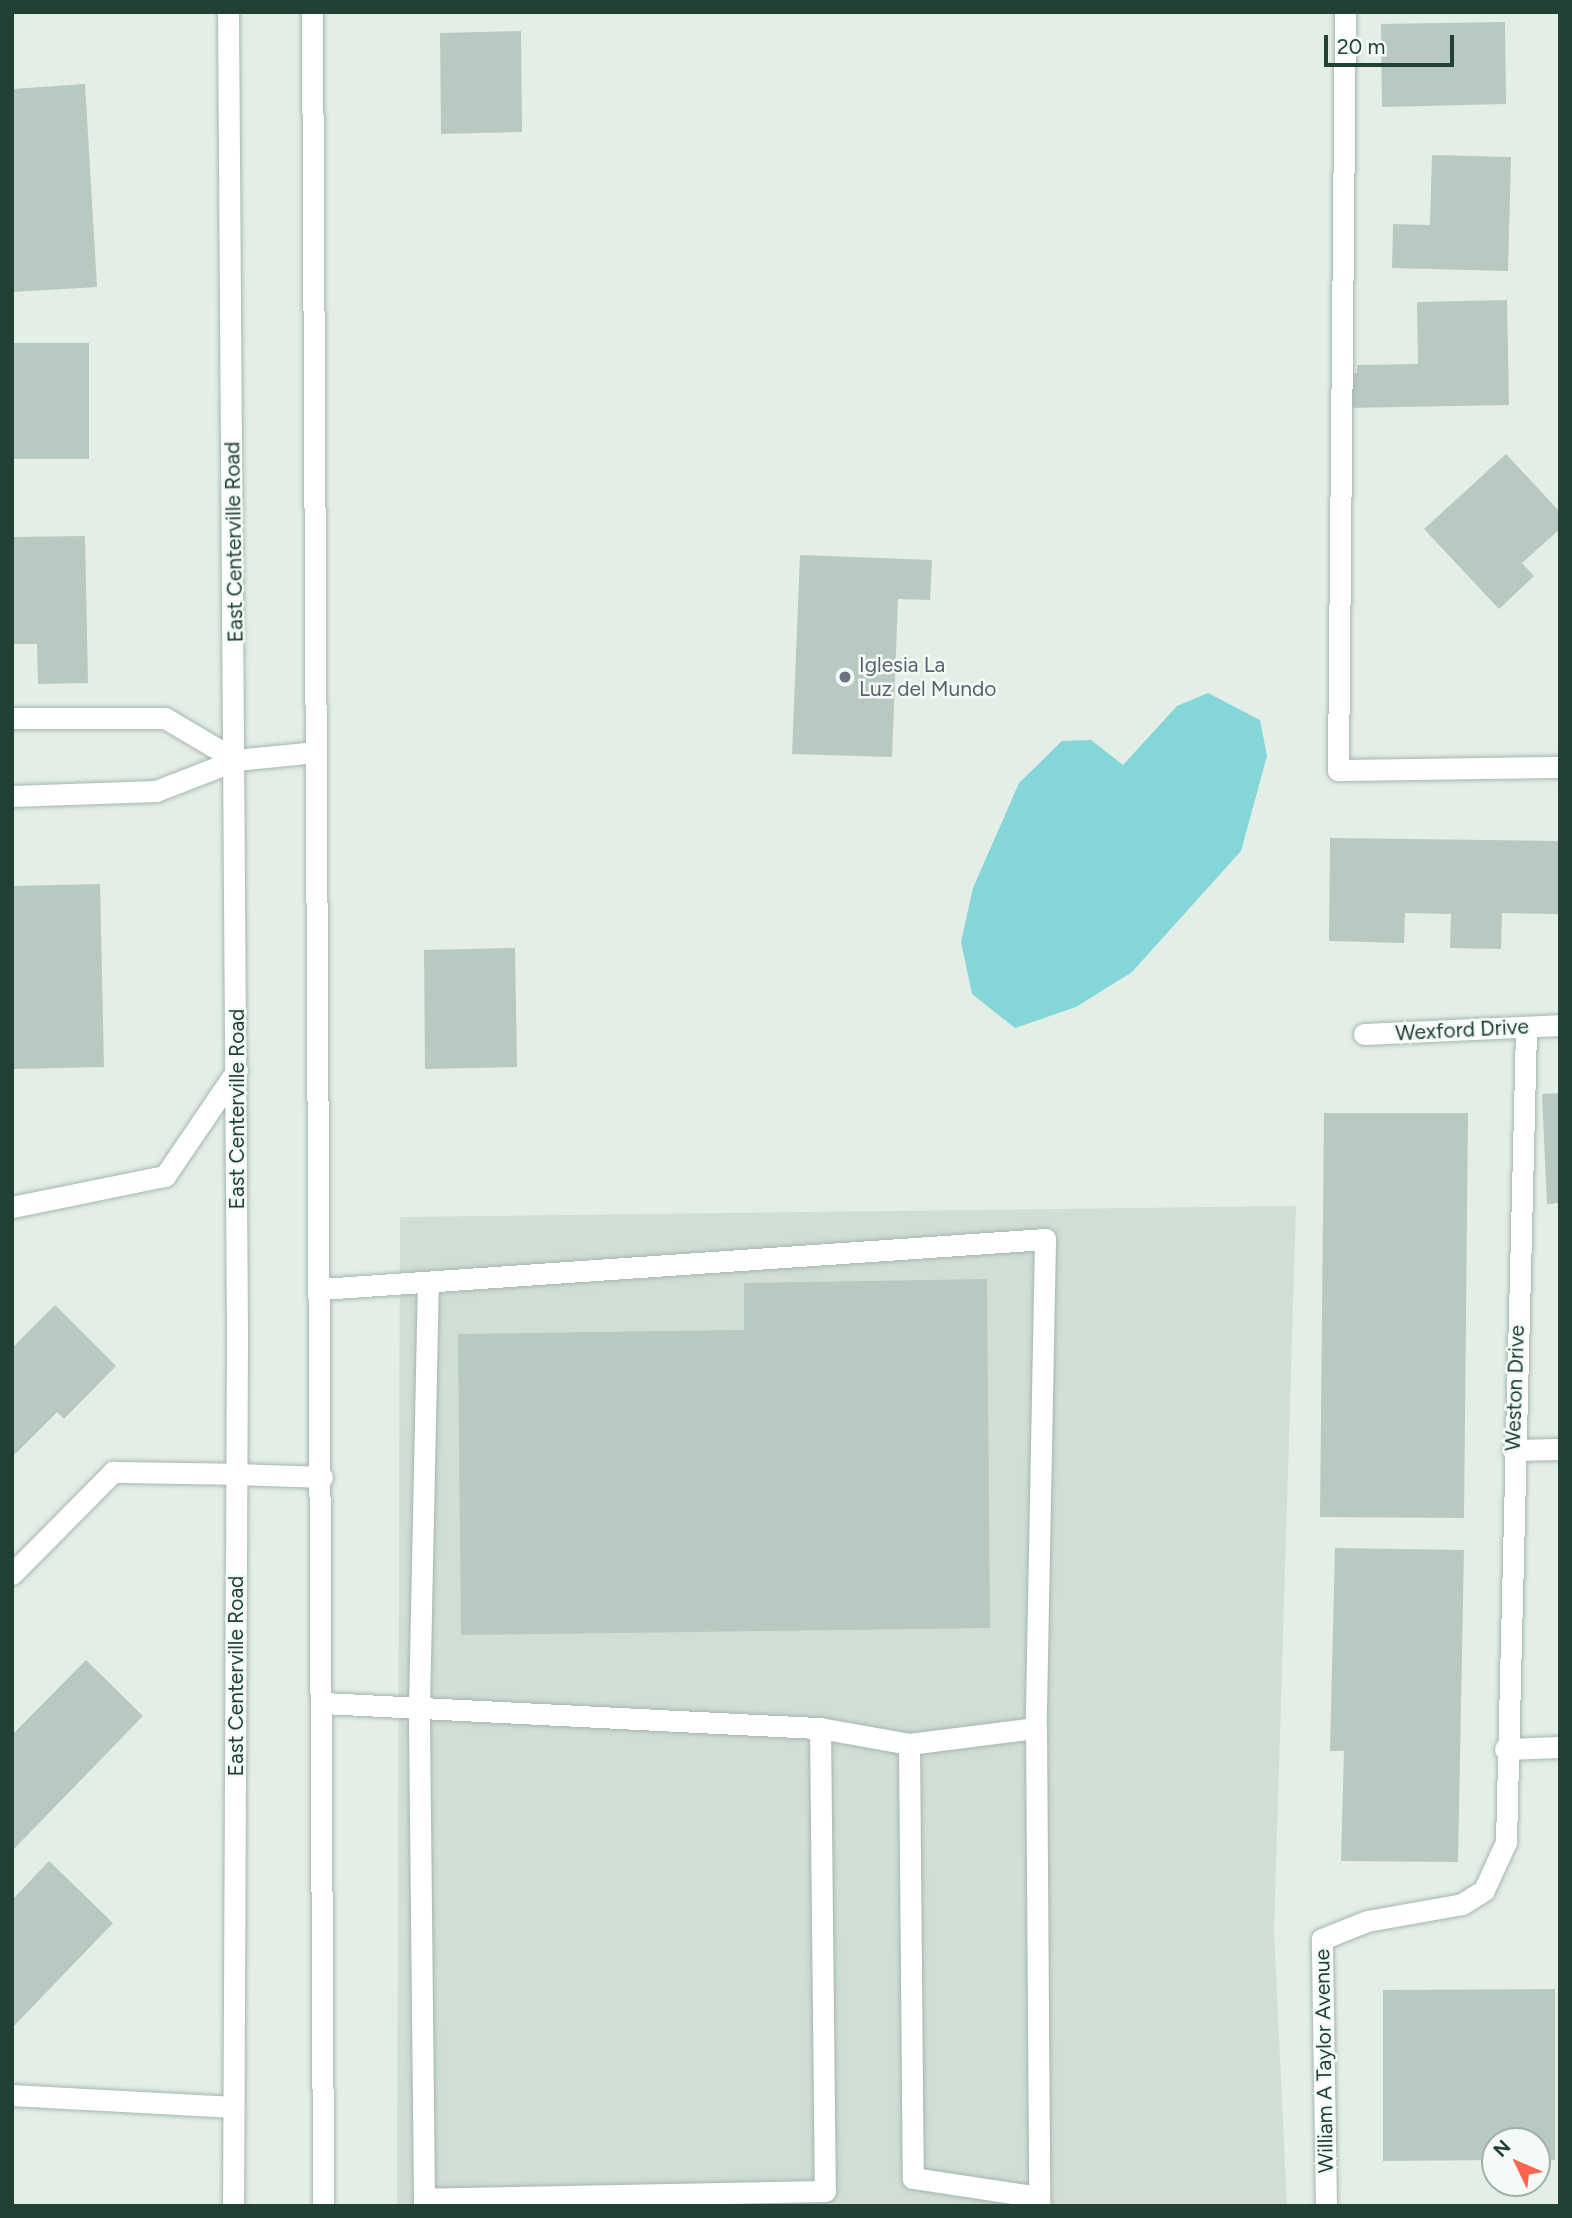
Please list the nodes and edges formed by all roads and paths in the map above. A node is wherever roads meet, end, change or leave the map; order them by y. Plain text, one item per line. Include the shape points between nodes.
1 (228, 12) edge
2 (312, 12) edge
3 (1345, 12) edge
4 (12, 718) edge
5 (316, 752) junction
6 (236, 760) junction
7 (1560, 767) edge
8 (12, 796) edge
9 (1560, 1025) edge
10 (1526, 1027) junction
11 (1364, 1034) dead end
12 (237, 1070) junction
13 (12, 1207) edge
14 (428, 1284) junction
15 (321, 1289) junction
16 (1560, 1448) edge
17 (1513, 1450) junction
18 (237, 1474) junction
19 (322, 1477) junction
20 (12, 1574) edge
21 (323, 1703) junction
22 (419, 1707) junction
23 (820, 1728) junction
24 (1036, 1728) junction
25 (909, 1744) junction
26 (1560, 1748) edge
27 (1505, 1749) junction
28 (12, 2095) edge
29 (233, 2107) junction
30 (1039, 2201) edge
31 (424, 2203) edge
32 (233, 2206) edge
33 (323, 2206) edge
34 (1326, 2206) edge

1 - 6 main road, East Centerville Road
2 - 5 main road
3 - 7 main road via 1338,769
4 - 6 main road via 165,718
5 - 6 main road
5 - 15 main road
6 - 8 main road via 156,791
6 - 12 main road, East Centerville Road
9 - 10 main road, Wexford Drive
10 - 11 main road, Wexford Drive
10 - 17 main road, Weston Drive
12 - 13 main road via 165,1176
12 - 18 main road, East Centerville Road
14 - 15 main road
14 - 22 main road
14 - 24 main road via 1045,1239
15 - 19 main road
16 - 17 main road
17 - 27 main road, Weston Drive
18 - 19 main road
18 - 20 main road via 113,1472
18 - 29 main road, East Centerville Road
19 - 21 main road
21 - 22 main road
21 - 33 main road
22 - 23 main road
22 - 31 main road
23 - 25 main road
23 - 31 main road via 825,2190
24 - 25 main road
24 - 30 main road
25 - 30 main road via 913,2178
26 - 27 main road
27 - 34 main road, William A Taylor Avenue via 1506,1842 1484,1891 1462,1904 1367,1921 1322,1939
28 - 29 main road
29 - 32 main road, East Centerville Road

